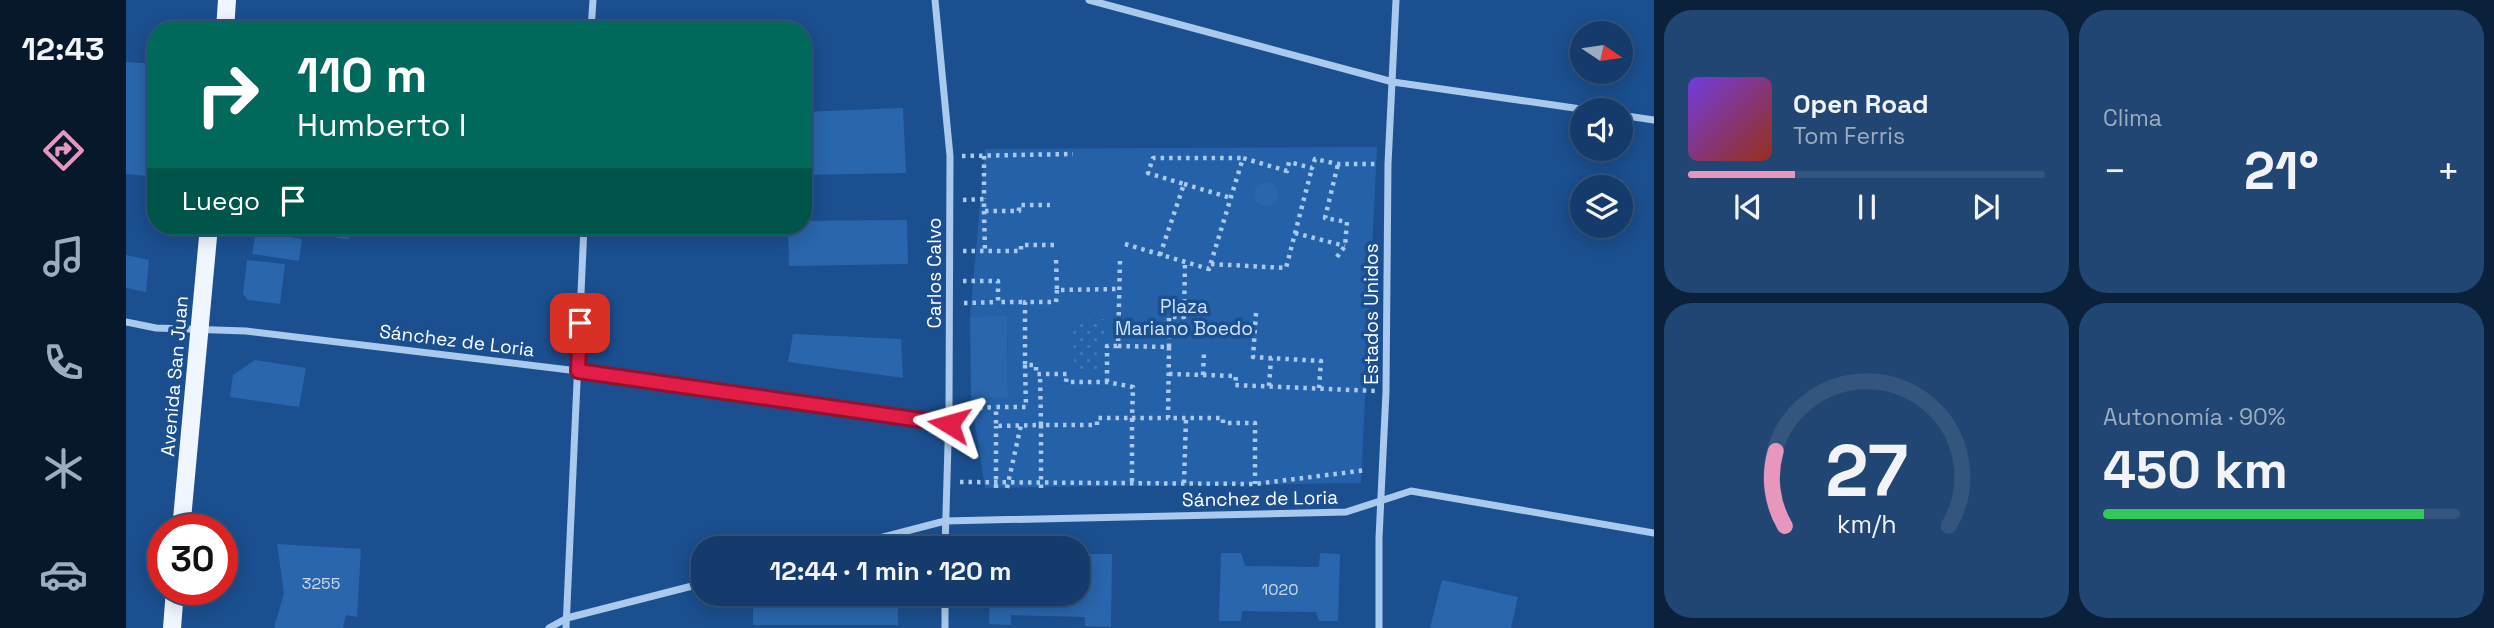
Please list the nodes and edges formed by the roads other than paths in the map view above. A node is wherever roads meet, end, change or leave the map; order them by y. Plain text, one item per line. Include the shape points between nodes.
1 (227, 0) edge
2 (593, 0) edge
3 (935, 0) edge
4 (1089, 0) edge
5 (1396, 0) edge
6 (226, 21) edge
7 (592, 21) edge
8 (1393, 82) junction
9 (1570, 107) edge
10 (1633, 117) edge
11 (1654, 120) edge
12 (208, 235) edge
13 (584, 235) edge
14 (126, 322) edge
15 (200, 329) junction
16 (578, 371) junction
17 (949, 424) junction
18 (1381, 501) junction
19 (183, 514) edge
20 (945, 521) junction
21 (1654, 533) edge
22 (887, 536) edge
23 (945, 536) edge
24 (691, 586) edge
25 (174, 605) edge
26 (945, 606) edge
27 (566, 618) junction
28 (172, 628) edge
29 (549, 628) edge
30 (566, 628) edge
31 (945, 628) edge
32 (1379, 628) edge

1 - 6 main road
2 - 7 street
3 - 17 street, Carlos Calvo via 950,156
4 - 8 street
5 - 8 street, Estados Unidos
8 - 9 street
8 - 18 street, Estados Unidos
10 - 11 street
12 - 15 main road, Avenida San Juan
13 - 16 street
14 - 15 street, Sánchez de Loria
15 - 16 street, Sánchez de Loria
15 - 19 main road, Avenida San Juan
16 - 17 street, Sánchez de Loria
16 - 27 street
17 - 20 street, Carlos Calvo
18 - 20 street, Sánchez de Loria via 1346,512
18 - 21 street, Sánchez de Loria via 1411,491
18 - 32 street, Estados Unidos
20 - 22 street, Sánchez de Loria
20 - 23 street, Carlos Calvo
24 - 27 street
25 - 28 main road
26 - 31 street
27 - 29 street
27 - 30 street

